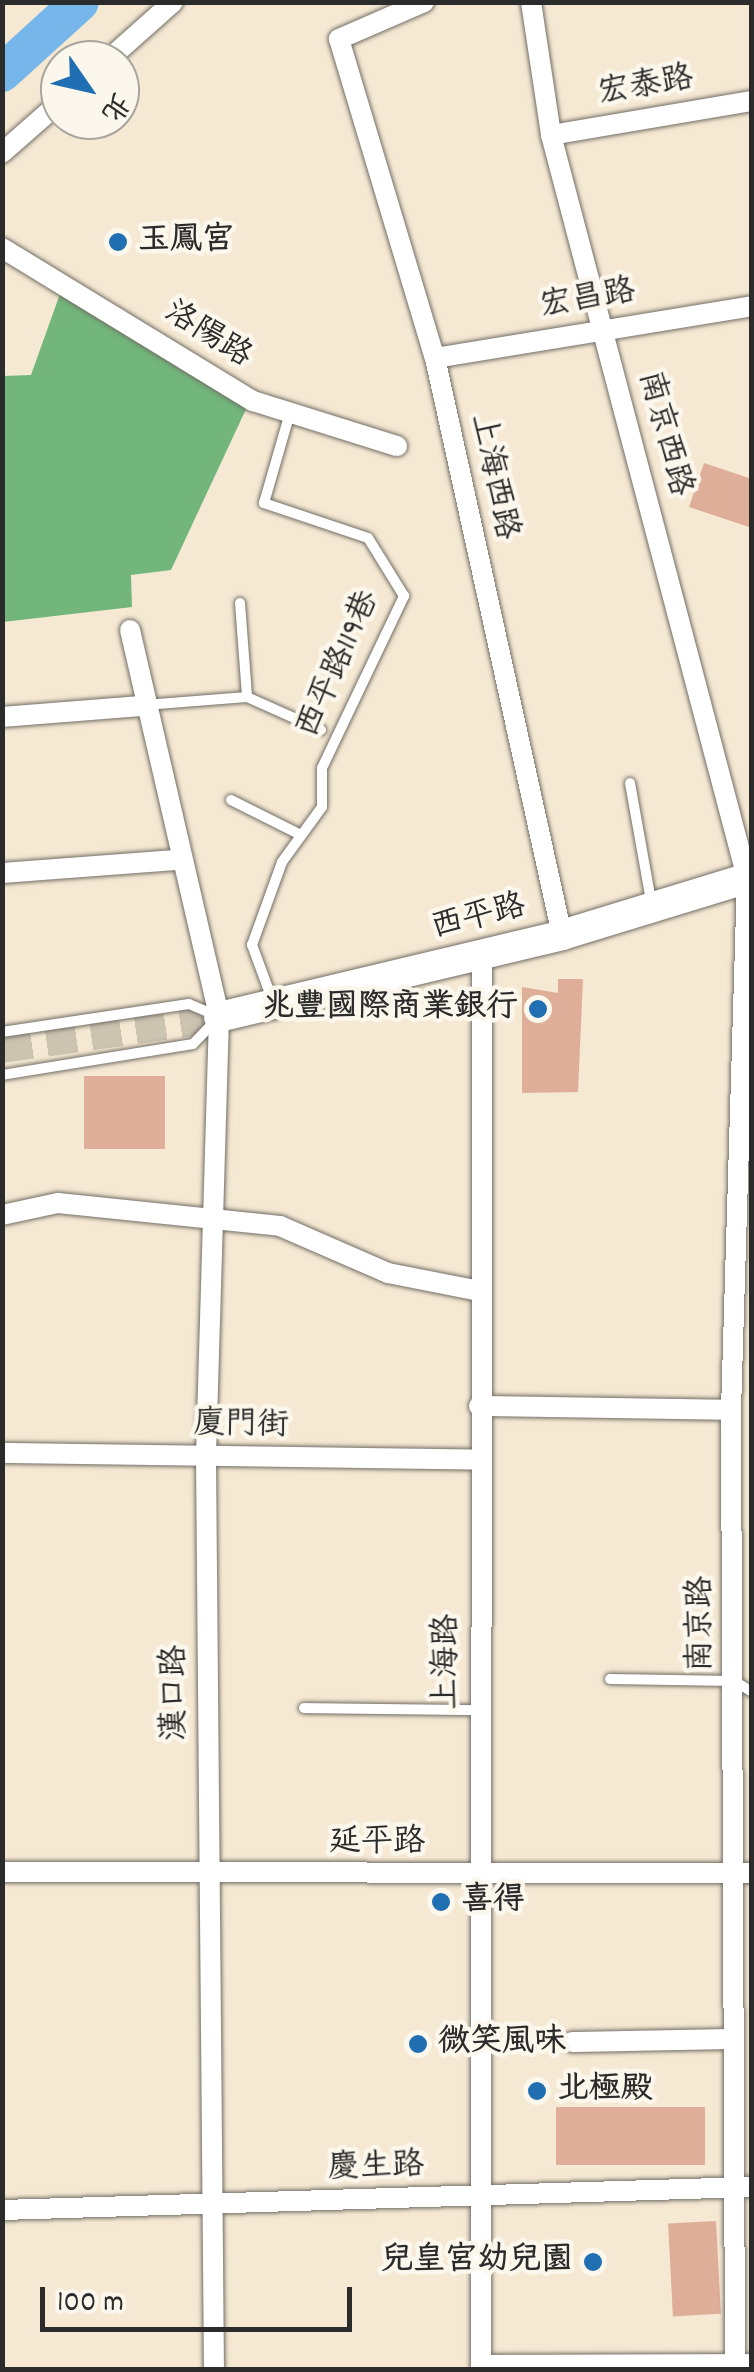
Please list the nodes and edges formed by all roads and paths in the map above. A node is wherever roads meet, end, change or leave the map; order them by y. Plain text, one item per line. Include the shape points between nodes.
1 (173, 2) edge
2 (424, 2) edge
3 (531, 2) edge
4 (130, 40) edge
5 (752, 101) edge
6 (40, 120) edge
7 (552, 135) junction
8 (2, 153) edge
9 (2, 248) edge
10 (752, 306) edge
11 (604, 328) junction
12 (435, 358) junction
13 (290, 413) junction
14 (397, 446) dead end
15 (240, 603) dead end
16 (130, 630) dead end
17 (247, 697) junction
18 (141, 706) junction
19 (2, 717) edge
20 (321, 730) dead end
21 (630, 783) dead end
22 (231, 800) dead end
23 (299, 834) junction
24 (176, 860) junction
25 (2, 873) edge
26 (749, 877) edge
27 (652, 907) junction
28 (562, 934) junction
29 (482, 954) junction
30 (274, 1004) junction
31 (219, 1017) junction
32 (2, 1032) edge
33 (2, 1075) edge
34 (745, 1144) edge
35 (2, 1216) edge
36 (213, 1218) junction
37 (480, 1291) junction
38 (745, 1292) edge
39 (745, 1368) edge
40 (479, 1406) junction
41 (732, 1410) junction
42 (2, 1453) edge
43 (206, 1457) junction
44 (479, 1460) junction
45 (610, 1679) dead end
46 (742, 1686) edge
47 (304, 1708) dead end
48 (479, 1710) junction
49 (2, 1872) edge
50 (479, 1873) junction
51 (743, 1873) edge
52 (208, 1874) junction
53 (733, 2040) junction
54 (572, 2042) dead end
55 (743, 2188) edge
56 (482, 2194) junction
57 (212, 2205) junction
58 (2, 2210) edge
59 (740, 2366) edge
60 (481, 2367) edge
61 (214, 2370) edge

1 - 4 street
2 - 12 street, 上海西路 via 339,39
3 - 7 street, 南京西路
5 - 7 street, 宏泰路
6 - 8 street
7 - 11 street, 南京西路
9 - 13 street, 洛陽路 via 253,401
10 - 11 street, 宏昌路
11 - 12 street, 宏昌路
11 - 26 street, 南京西路
12 - 28 street, 上海西路
13 - 14 street, 洛陽路
13 - 23 lane, 西平路119巷 via 264,504 368,538 404,596 322,768 322,807
15 - 17 lane
16 - 18 street
17 - 18 lane
17 - 20 lane
18 - 19 street
18 - 24 street
21 - 27 lane
22 - 23 lane
23 - 30 lane, 西平路119巷 via 252,945
24 - 25 street
24 - 31 street
26 - 27 main road, 西平路
26 - 34 street, 南京路
27 - 28 main road, 西平路
28 - 29 main road, 西平路
29 - 30 main road, 西平路
29 - 37 street, 上海路
30 - 31 main road, 西平路
31 - 32 lane, 西平路 via 189,1004
31 - 33 lane, 西平路 via 193,1044
31 - 36 street, 漢口路
34 - 38 street, 南京路
35 - 36 street via 58,1203
36 - 37 street via 280,1226 388,1272
36 - 43 street, 漢口路
37 - 40 street, 上海路
38 - 39 street, 南京路
39 - 41 street, 南京路
40 - 41 street
40 - 44 street, 上海路
41 - 46 street, 南京路
42 - 43 street, 廈門街
43 - 44 street, 廈門街
43 - 52 street, 漢口路
44 - 48 street, 上海路
45 - 46 lane
46 - 51 street, 南京路
47 - 48 lane
48 - 50 street, 上海路
49 - 52 street, 延平路
50 - 51 street, 延平路
50 - 52 street, 延平路
50 - 56 street, 上海路
51 - 53 street, 南京路
52 - 57 street, 漢口路
53 - 54 street
53 - 55 street, 南京路
55 - 56 street, 慶生路
55 - 59 street, 南京路
56 - 57 street, 慶生路
56 - 60 street, 上海路
57 - 58 street, 慶生路
57 - 61 street, 漢口路
59 - 60 street

